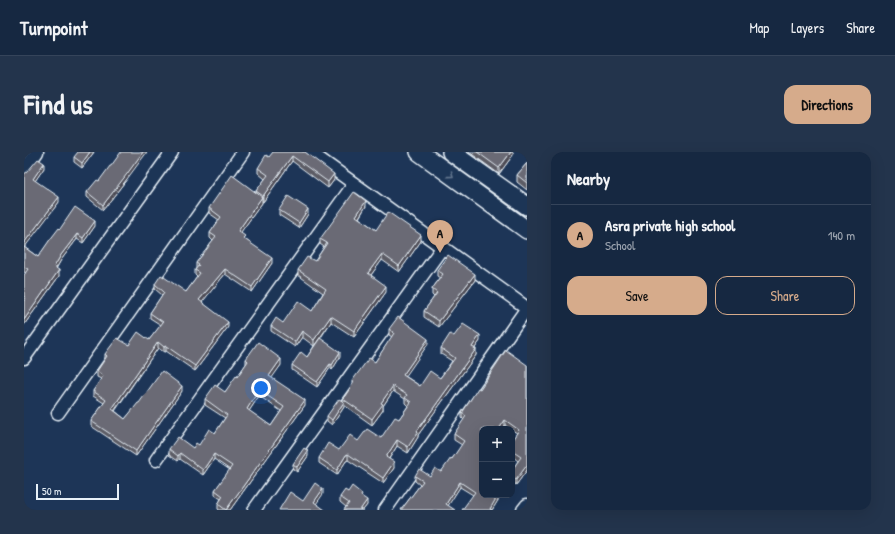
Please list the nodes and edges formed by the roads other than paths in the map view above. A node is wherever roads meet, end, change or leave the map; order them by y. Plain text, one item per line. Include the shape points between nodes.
1 (37, 152) edge
2 (172, 152) edge
3 (243, 152) edge
4 (310, 152) edge
5 (419, 152) edge
6 (456, 153) edge
7 (24, 170) edge
8 (354, 184) junction
9 (527, 206) edge
10 (527, 230) edge
11 (442, 248) junction
12 (527, 308) edge
13 (24, 358) edge
14 (58, 413) dead end
15 (156, 460) dead end
16 (527, 505) edge
17 (254, 510) edge
18 (385, 510) edge
19 (523, 510) edge

1 - 7 street
2 - 13 street
3 - 14 street
4 - 8 street
5 -> 10 street
6 - 9 street
8 - 11 street
8 - 15 street
11 - 12 street
11 - 17 street
12 - 18 street
16 - 19 street

